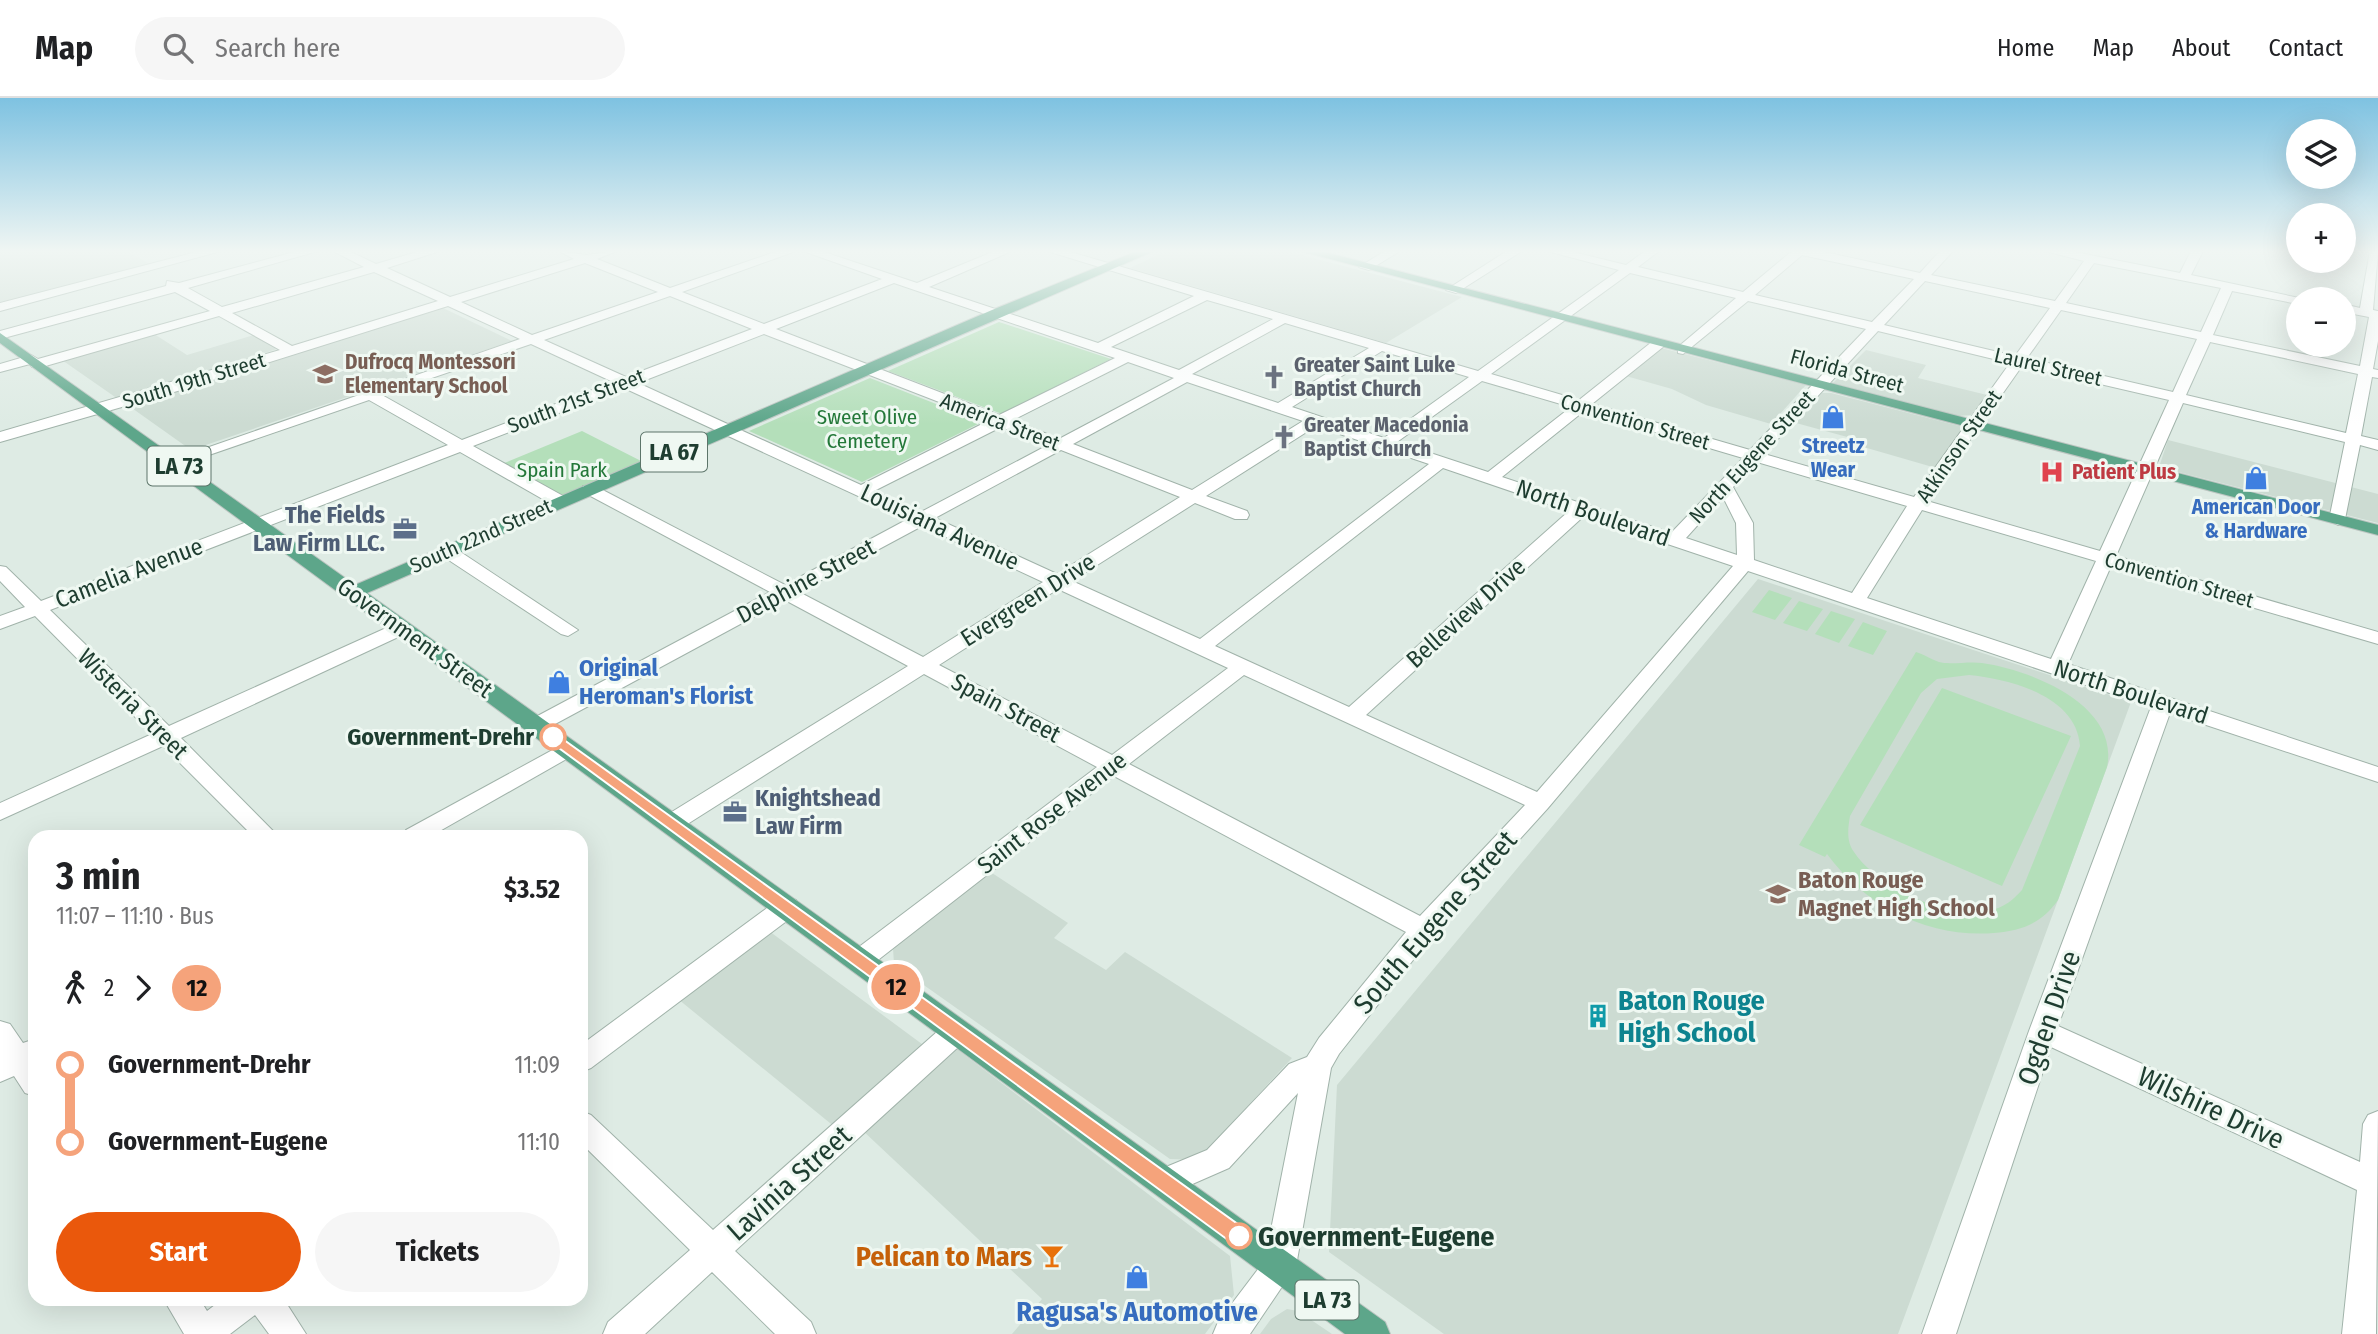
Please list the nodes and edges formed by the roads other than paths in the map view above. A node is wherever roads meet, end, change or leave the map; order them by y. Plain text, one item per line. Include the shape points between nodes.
1 (105, 309) edge
2 (216, 309) edge
3 (234, 309) edge
4 (428, 309) edge
5 (464, 309) edge
6 (623, 309) edge
7 (713, 309) edge
8 (820, 309) edge
9 (983, 309) edge
10 (1007, 309) edge
11 (1179, 309) edge
12 (1248, 309) edge
13 (1523, 309) edge
14 (1572, 309) edge
15 (1732, 309) edge
16 (1797, 309) edge
17 (1893, 309) edge
18 (2057, 309) edge
19 (2072, 309) edge
20 (2217, 309) edge
21 (222, 312) junction
22 (996, 313) junction
23 (2373, 314) edge
24 (1559, 318) junction
25 (1283, 319) junction
26 (1876, 327) junction
27 (767, 330) junction
28 (2204, 337) junction
29 (1, 338) edge
30 (532, 340) junction
31 (1658, 344) junction
32 (1380, 347) junction
33 (1100, 348) junction
34 (1683, 350) junction
35 (292, 351) junction
36 (1127, 357) junction
37 (2019, 360) junction
38 (34, 361) junction
39 (0, 368) edge
40 (865, 369) junction
41 (2372, 372) edge
42 (1183, 376) junction
43 (1482, 377) junction
44 (625, 382) junction
45 (1819, 386) junction
46 (371, 395) junction
47 (2176, 397) junction
48 (1580, 406) junction
49 (1280, 408) junction
50 (98, 410) junction
51 (999, 420) junction
52 (1315, 420) junction
53 (1972, 425) junction
54 (726, 429) junction
55 (0, 437) edge
56 (2353, 440) junction
57 (1385, 443) junction
58 (461, 444) junction
59 (0, 445) edge
60 (1060, 445) junction
61 (2378, 445) edge
62 (1755, 457) junction
63 (1441, 462) junction
64 (174, 463) junction
65 (2146, 470) junction
66 (1491, 478) junction
67 (1725, 487) junction
68 (589, 489) junction
69 (861, 491) junction
70 (1193, 495) junction
71 (559, 501) junction
72 (1917, 504) junction
73 (1581, 509) junction
74 (1241, 515) dead end
75 (924, 519) junction
76 (2338, 520) junction
77 (258, 524) junction
78 (2378, 530) edge
79 (1673, 541) junction
80 (447, 551) junction
81 (2105, 559) junction
82 (1744, 564) junction
83 (0, 570) edge
84 (1058, 581) junction
85 (785, 592) junction
86 (352, 593) junction
87 (1856, 602) junction
88 (38, 608) junction
89 (0, 623) edge
90 (402, 628) junction
91 (568, 631) dead end
92 (2378, 639) edge
93 (1203, 646) junction
94 (926, 665) junction
95 (1243, 666) junction
96 (2057, 667) junction
97 (2163, 703) junction
98 (1351, 717) junction
99 (537, 725) junction
100 (165, 736) junction
101 (569, 748) junction
102 (1113, 766) junction
103 (2378, 775) edge
104 (1541, 803) junction
105 (0, 812) edge
106 (670, 824) junction
107 (261, 830) edge
108 (425, 830) edge
109 (787, 907) junction
110 (1423, 929) junction
111 (860, 960) junction
112 (957, 1031) junction
113 (2043, 1031) junction
114 (0, 1032) edge
115 (588, 1055) edge
116 (18, 1060) edge
117 (1317, 1066) junction
118 (2378, 1124) edge
119 (588, 1131) edge
120 (1165, 1182) junction
121 (2375, 1183) edge
122 (714, 1251) junction
123 (1280, 1266) junction
124 (184, 1306) edge
125 (241, 1306) edge
126 (268, 1306) edge
127 (202, 1334) edge
128 (289, 1334) edge
129 (620, 1334) edge
130 (799, 1334) edge
131 (1230, 1334) edge
132 (1373, 1334) edge
133 (1939, 1334) edge
134 (2359, 1334) edge

1 - 29 street
2 - 21 street
3 - 21 street
4 - 35 street, South 19th Street
5 - 30 street, Louisiana Avenue
6 - 30 street
7 - 27 street, America Street
8 - 27 street, South 21st Street
9 - 22 street, North Boulevard
10 - 22 main road, LA 67
11 - 33 street
12 - 25 street, Convention Street
13 - 24 main road, Florida Street
14 - 24 street
15 - 34 street
16 - 26 street, Laurel Street
17 - 26 street, North Eugene Street
18 - 37 street, Atkinson Street
19 - 28 street
20 - 28 street
21 - 35 street
21 - 38 street
22 - 33 street, North Boulevard
22 - 40 main road, South 22nd Street / LA 67
23 - 41 street
24 - 31 main road, Florida Street
24 - 43 street
25 - 32 street, Convention Street
25 - 42 street, Delphine Street
26 - 37 street, Laurel Street
26 - 45 street, North Eugene Street
27 - 40 street, America Street
27 - 44 street, South 21st Street
28 - 41 street
28 - 47 street
29 - 38 main road, Government Street / LA 73
30 - 44 street, Louisiana Avenue
30 - 46 street
31 - 34 main road, Florida Street
31 - 48 street
32 - 43 street, Convention Street
32 - 49 street
33 - 36 street, North Boulevard
34 - 45 main road, Florida Street
35 - 50 street, South 19th Street
36 - 42 street, North Boulevard
36 - 51 street
37 - 47 street, Laurel Street
37 - 53 street, Atkinson Street
38 - 39 street
38 - 50 main road, Government Street / LA 73
40 - 51 street, America Street
40 - 54 main road, South 22nd Street / LA 67
41 - 56 street
42 - 49 street, North Boulevard
42 - 60 street, Delphine Street
43 - 48 street, Convention Street
43 - 57 street
44 - 54 street, Louisiana Avenue
44 - 58 street, South 21st Street
45 - 53 main road, Florida Street
45 - 62 street, North Eugene Street
46 - 58 street
46 - 64 street
47 - 56 street, Laurel Street
47 - 65 street
48 - 62 street, Convention Street
48 - 66 street
49 - 52 street, North Boulevard
50 - 55 street
50 - 59 street
50 - 64 main road, Government Street / LA 73
51 - 60 street, America Street
51 - 69 street
52 - 57 street, North Boulevard
52 - 70 street, Evergreen Drive
53 - 65 main road, Florida Street
53 - 72 street, Atkinson Street
54 - 68 main road, South 22nd Street / LA 67
54 - 69 street, Louisiana Avenue
56 - 61 street, Laurel Street
56 - 76 street
57 - 63 street, North Boulevard
58 - 71 street
58 - 77 street, South 21st Street
60 - 70 street, America Street
60 - 75 street, Delphine Street
62 - 67 street, North Eugene Street
62 - 72 street, Convention Street
63 - 66 street, North Boulevard
63 - 93 street
64 - 77 main road, Government Street / LA 73
65 - 76 main road, Florida Street
65 - 81 street
66 - 73 street, North Boulevard
67 - 79 street, North Eugene Street
67 - 82 street via 1745,518 1748,544
68 - 71 main road, South 22nd Street / LA 67
68 - 85 street, Spain Street
69 - 75 street, Louisiana Avenue
70 - 74 street, America Street
70 - 84 street, Evergreen Drive
71 - 80 main road, South 22nd Street / LA 67
72 - 81 street, Convention Street
72 - 87 street, Atkinson Street
73 - 79 street, North Boulevard
73 - 98 street, Belleview Drive
75 - 84 street, Louisiana Avenue
75 - 85 street, Delphine Street
76 - 78 main road, Florida Street
77 - 86 main road, Government Street / LA 73
77 - 88 street, Camelia Avenue
79 - 82 street, North Boulevard
80 - 86 main road, South 22nd Street / LA 67
80 - 91 street
81 - 92 street, Convention Street
81 - 96 street
82 - 87 street, North Boulevard
82 - 104 street, South Eugene Street
83 - 88 street, Wisteria Street
84 - 93 street, Louisiana Avenue
84 - 94 street, Evergreen Drive
85 - 94 street, Spain Street
85 - 99 street, Delphine Street
86 - 90 main road, Government Street / LA 73
87 - 96 street, North Boulevard
88 - 89 street, Camelia Avenue
88 - 100 street, Wisteria Street
90 - 99 main road, Government Street / LA 73
90 - 100 street
93 - 95 street, Louisiana Avenue
94 - 102 street, Spain Street
94 - 106 street, Evergreen Drive
95 - 98 street, Louisiana Avenue
95 - 102 street, Saint Rose Avenue
96 - 97 street, North Boulevard
97 - 103 street, North Boulevard
97 - 113 street, Ogden Drive
98 - 104 street, Louisiana Avenue
99 - 101 main road, Government Street / LA 73
100 - 105 street
100 - 107 street, Wisteria Street
101 - 106 main road, Government Street / LA 73
101 - 108 street
102 - 110 street, Spain Street
102 - 111 street, Saint Rose Avenue
104 - 110 street, South Eugene Street
106 - 109 main road, Government Street / LA 73
109 - 111 main road, Government Street / LA 73
109 - 115 street
110 - 117 street, South Eugene Street
111 - 112 main road, Government Street / LA 73
112 - 120 main road, Government Street / LA 73
112 - 122 street, Lavinia Street
113 - 121 street, Wilshire Drive
113 - 133 street, Ogden Drive
114 - 116 street
117 - 120 street via 1299,1072 1218,1159
117 - 123 street, South Eugene Street
118 - 121 street
119 - 122 street
120 - 123 main road, Government Street / LA 73
121 - 134 street
122 - 129 street, Lavinia Street
122 - 130 street
123 - 131 street, South Eugene Street
123 - 132 main road, Government Street / LA 73
124 - 127 street
125 - 127 street
126 - 128 street

